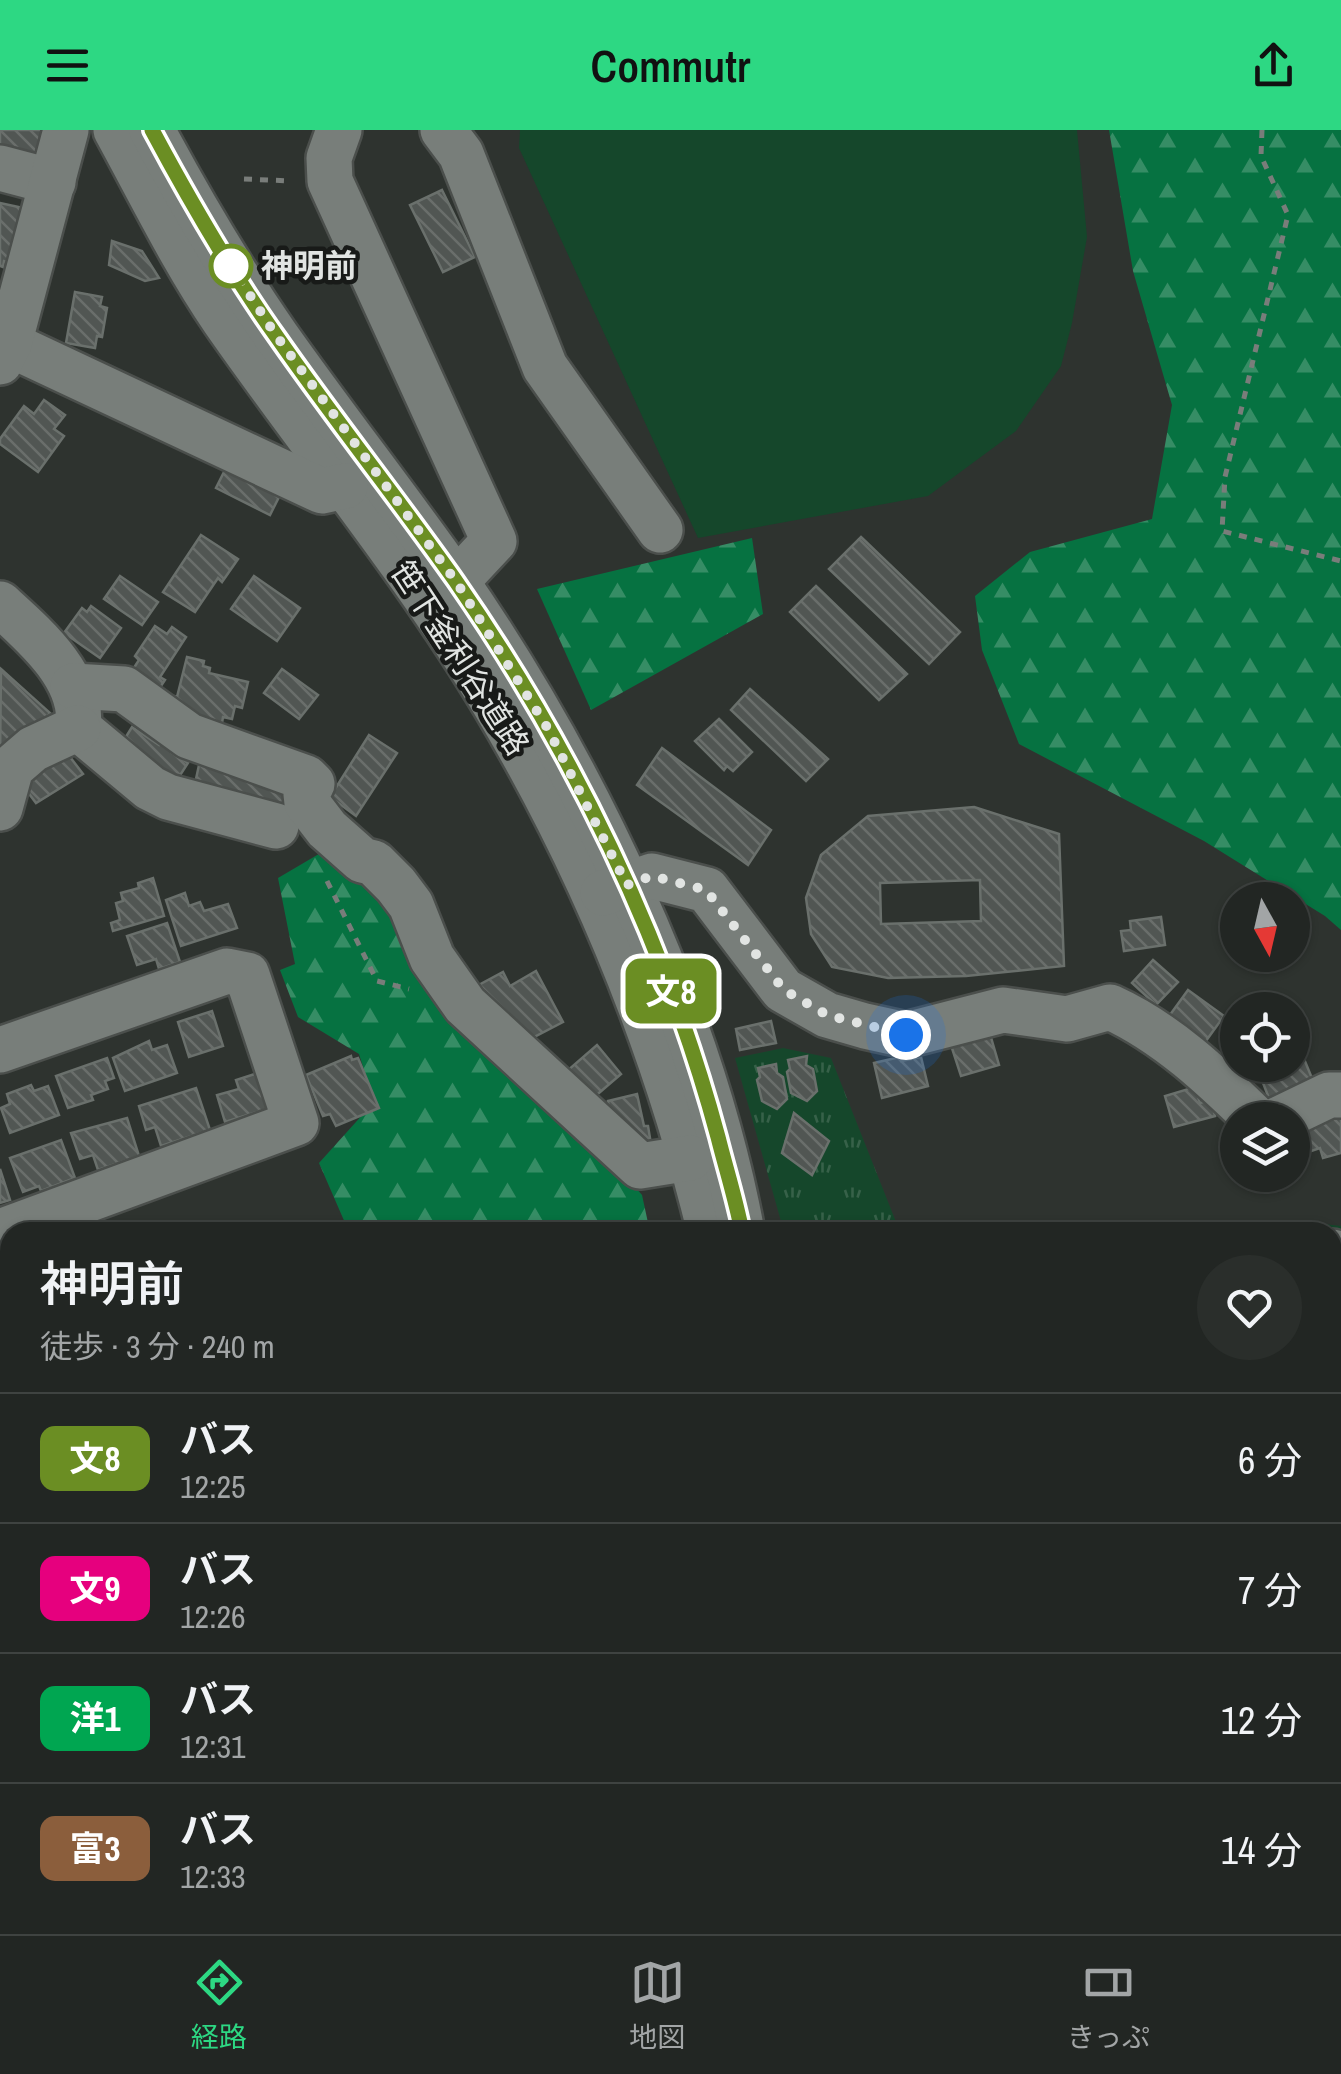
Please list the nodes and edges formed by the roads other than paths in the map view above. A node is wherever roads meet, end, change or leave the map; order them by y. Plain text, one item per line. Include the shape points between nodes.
1 (66, 130) edge
2 (116, 130) edge
3 (152, 130) edge
4 (339, 130) edge
5 (444, 130) edge
6 (0, 168) edge
7 (54, 182) junction
8 (4, 353) edge
9 (345, 486) junction
10 (660, 530) dead end
11 (444, 595) junction
12 (6, 622) edge
13 (75, 707) junction
14 (0, 808) edge
15 (276, 826) dead end
16 (611, 890) junction
17 (0, 1050) edge
18 (1341, 1094) edge
19 (1237, 1102) edge
20 (1310, 1105) edge
21 (690, 1158) junction
22 (27, 1222) edge
23 (707, 1222) edge
24 (739, 1222) edge

1 - 7 street
2 - 9 street, 笹下釜利谷道路 via 205,291
3 - 11 street, 笹下釜利谷道路
4 - 11 street via 330,181 494,540
5 - 10 street via 461,154 545,368
6 - 7 street
7 - 8 street
8 - 9 street via 322,491
9 - 11 street, 笹下釜利谷道路
11 - 16 street, 笹下釜利谷道路 via 548,729
12 - 13 street
13 - 14 street via 11,768
13 - 15 street via 158,793
13 - 21 street via 124,689 189,736 306,778 312,784 306,803 327,829 374,863 412,905 432,958 464,1005 640,1166
16 - 19 street via 652,876 706,890 784,990 827,1015 865,1026 906,1035 1004,1010 1068,1018 1110,1007 1170,1043
16 - 21 street, 笹下釜利谷道路
16 - 24 street, 笹下釜利谷道路 via 682,1020
17 - 22 street via 228,971 247,974 296,1123
18 - 20 street
21 - 23 street, 笹下釜利谷道路

